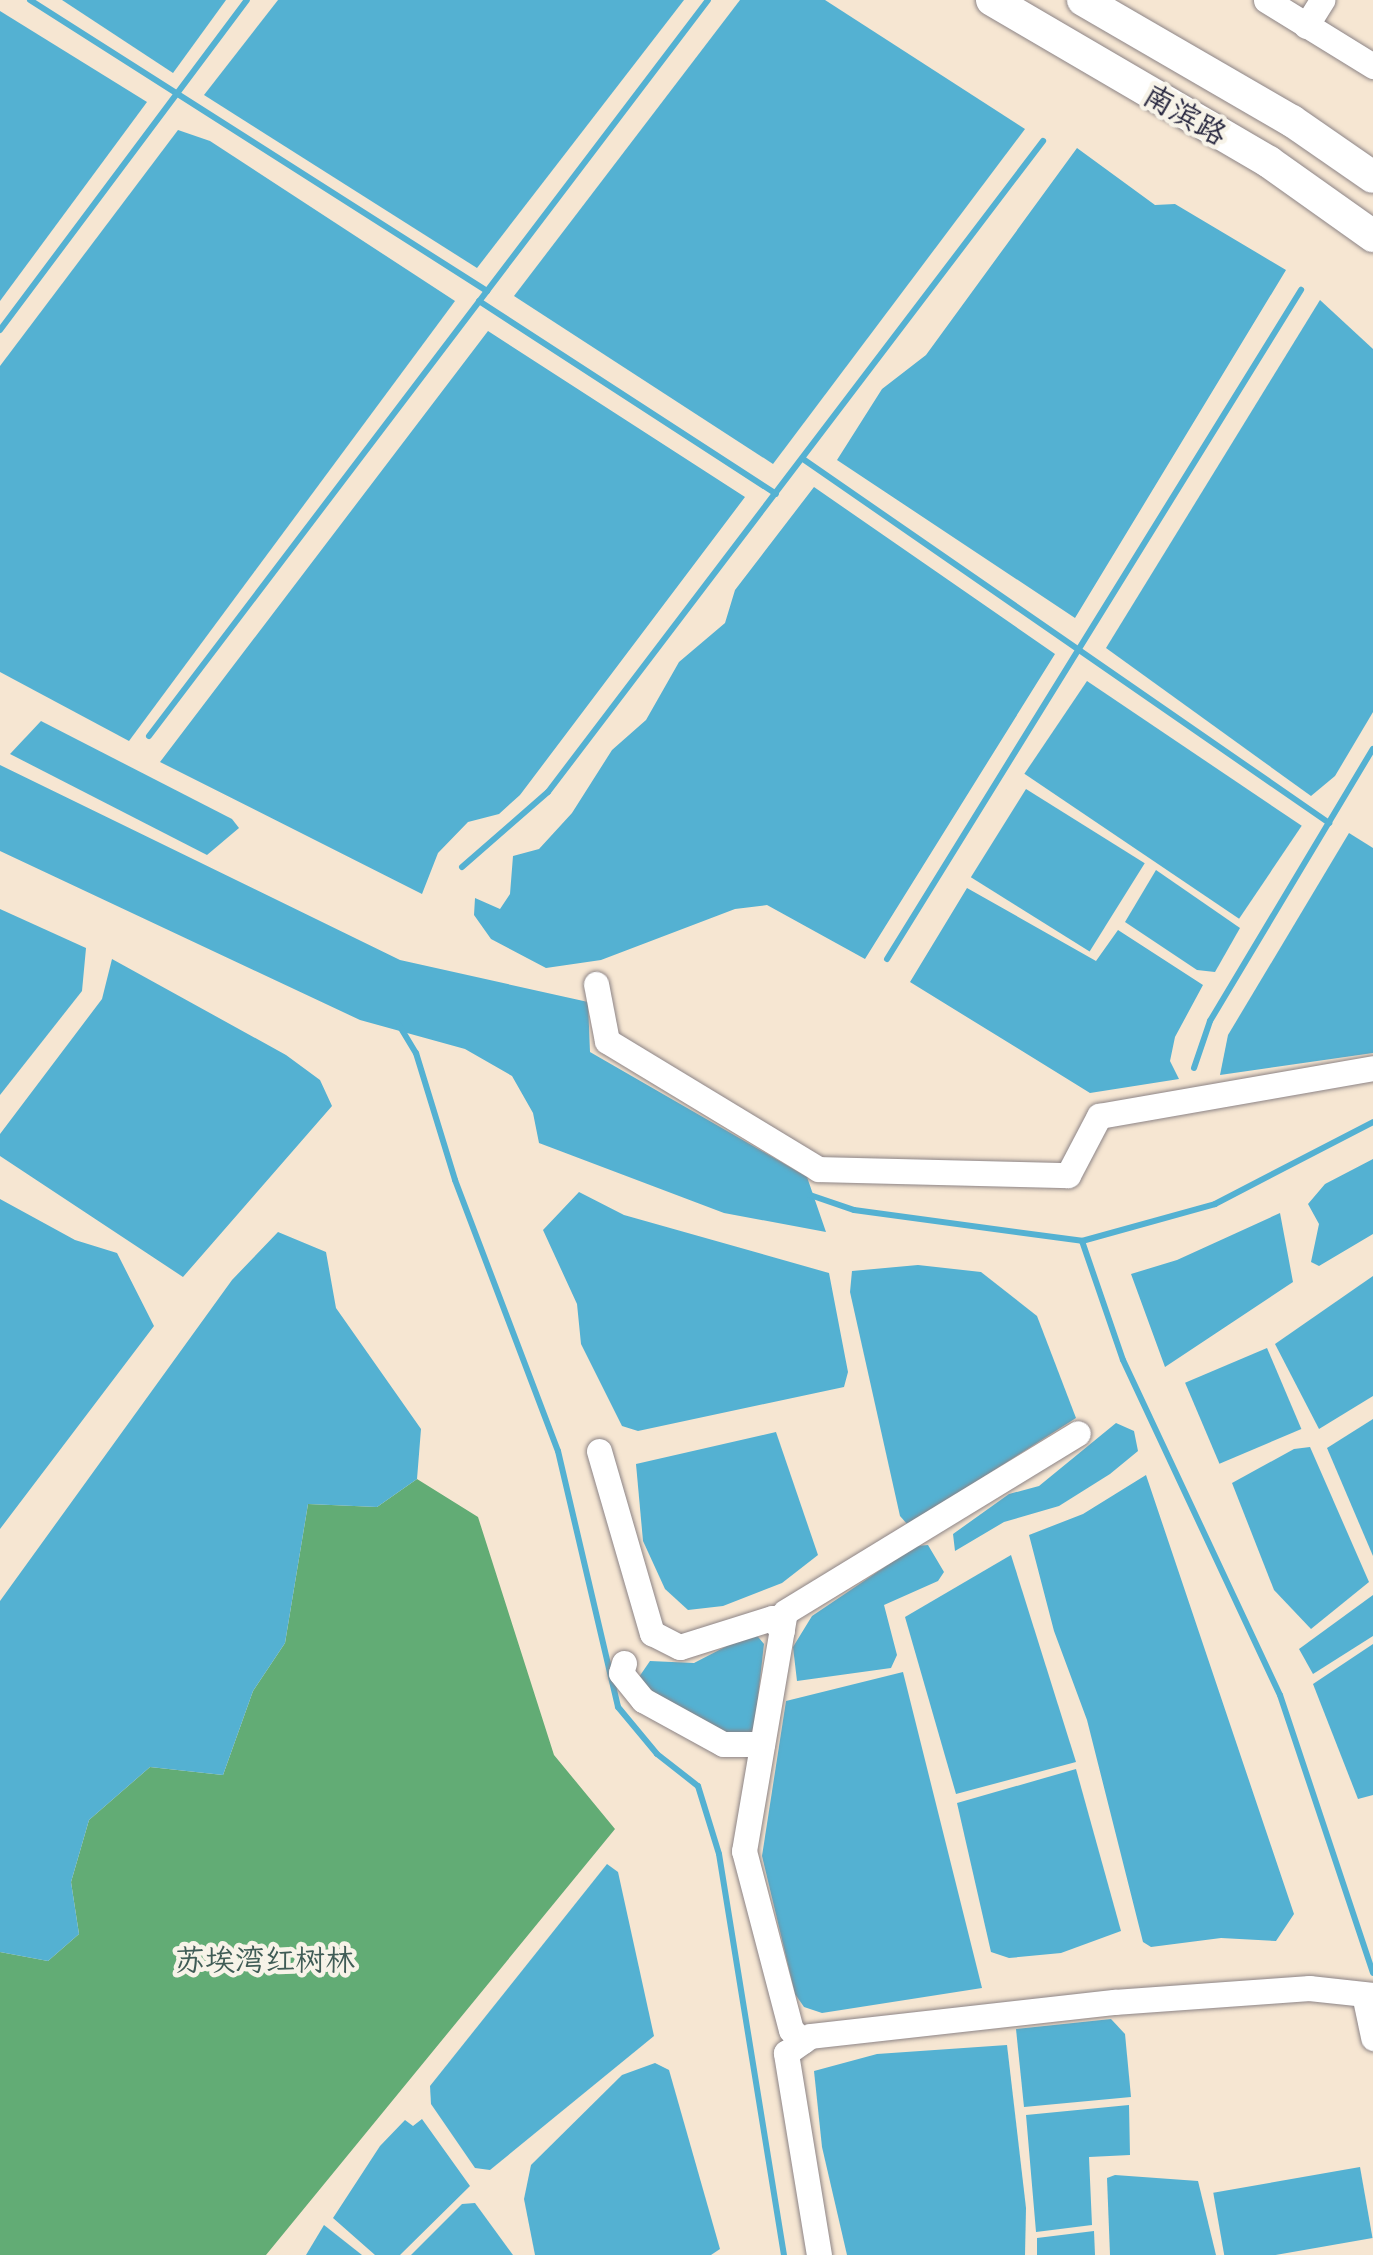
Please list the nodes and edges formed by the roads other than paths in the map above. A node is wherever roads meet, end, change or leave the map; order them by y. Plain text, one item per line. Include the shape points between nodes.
1 (992, 0) edge
2 (1083, 0) edge
3 (1266, 0) edge
4 (1322, 0) edge
5 (1306, 26) junction
6 (1373, 66) edge
7 (1373, 177) edge
8 (1373, 236) edge
9 (596, 984) dead end
10 (1373, 1068) edge
11 (1078, 1433) dead end
12 (599, 1451) dead end
13 (782, 1631) junction
14 (624, 1663) dead end
15 (762, 1744) junction
16 (1369, 1997) edge
17 (1373, 2038) edge
18 (803, 2041) junction
19 (819, 2255) edge

1 - 8 main road, 南滨路 via 1268,162
2 - 7 main road, 南滨路 via 1292,121
3 - 5 street
4 - 5 street
5 - 6 street
9 - 10 street via 607,1042 818,1169 1068,1176 1099,1116
11 - 13 street via 785,1612
12 - 13 street via 652,1633 680,1647 772,1618
13 - 15 street
14 - 15 street via 621,1672 643,1700 724,1744
15 - 18 street via 744,1851 792,2030
16 - 17 street
16 - 18 street via 1310,1988 1134,2000
18 - 19 street via 786,2053

